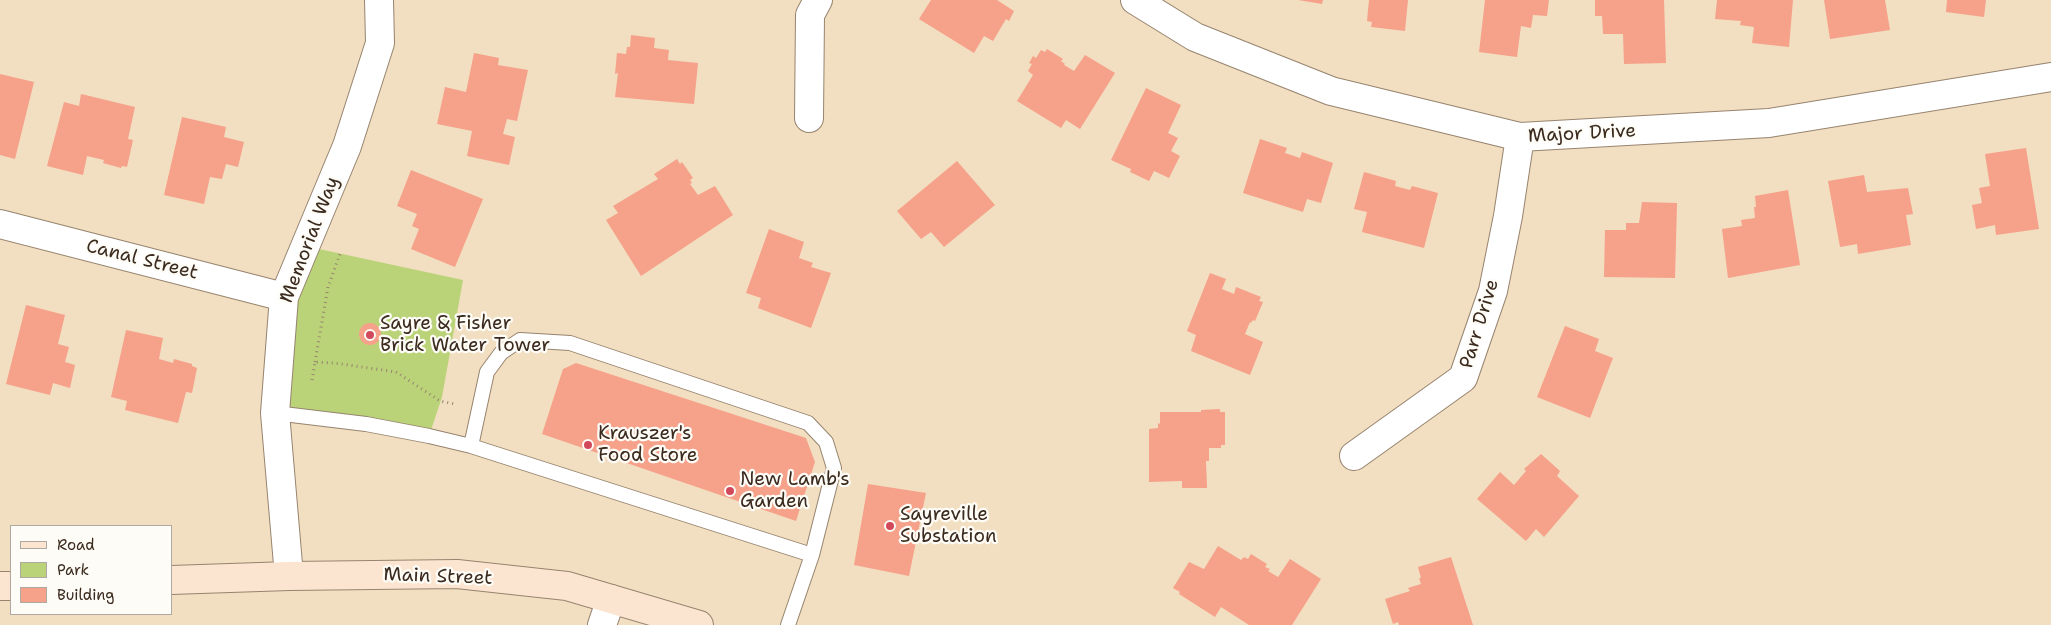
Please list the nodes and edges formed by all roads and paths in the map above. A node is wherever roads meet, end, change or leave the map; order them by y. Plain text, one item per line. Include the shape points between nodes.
1 (379, 0) edge
2 (818, 0) edge
3 (1135, 0) edge
4 (2051, 78) edge
5 (809, 118) dead end
6 (1520, 138) junction
7 (0, 224) edge
8 (340, 254) dead end
9 (284, 297) junction
10 (315, 362) junction
11 (480, 408) junction
12 (275, 412) junction
13 (306, 417) junction
14 (471, 446) junction
15 (1354, 456) dead end
16 (812, 555) junction
17 (289, 576) junction
18 (172, 580) edge
19 (611, 599) junction
20 (602, 625) edge
21 (699, 625) edge
22 (788, 625) edge

1 - 9 street, Memorial Way via 380,43 347,146
2 - 5 street via 810,15
3 - 6 street, Major Drive via 1195,37 1331,91
4 - 6 street, Major Drive via 1769,123
6 - 15 street, Parr Drive via 1493,291 1463,378
7 - 9 street, Canal Street
8 - 10 path via 328,287
9 - 12 street, Memorial Way
10 - 11 path via 396,372 440,401
10 - 13 path
11 - 14 lane
11 - 16 lane via 487,372 501,353 520,340 570,343 808,423 826,442 834,468
12 - 13 lane
12 - 17 street, Memorial Way
13 - 14 lane via 375,426
14 - 16 lane
16 - 22 lane
17 - 18 main road, Main Street
17 - 19 main road, Main Street via 457,574 567,586
19 - 20 street
19 - 21 main road, Main Street

